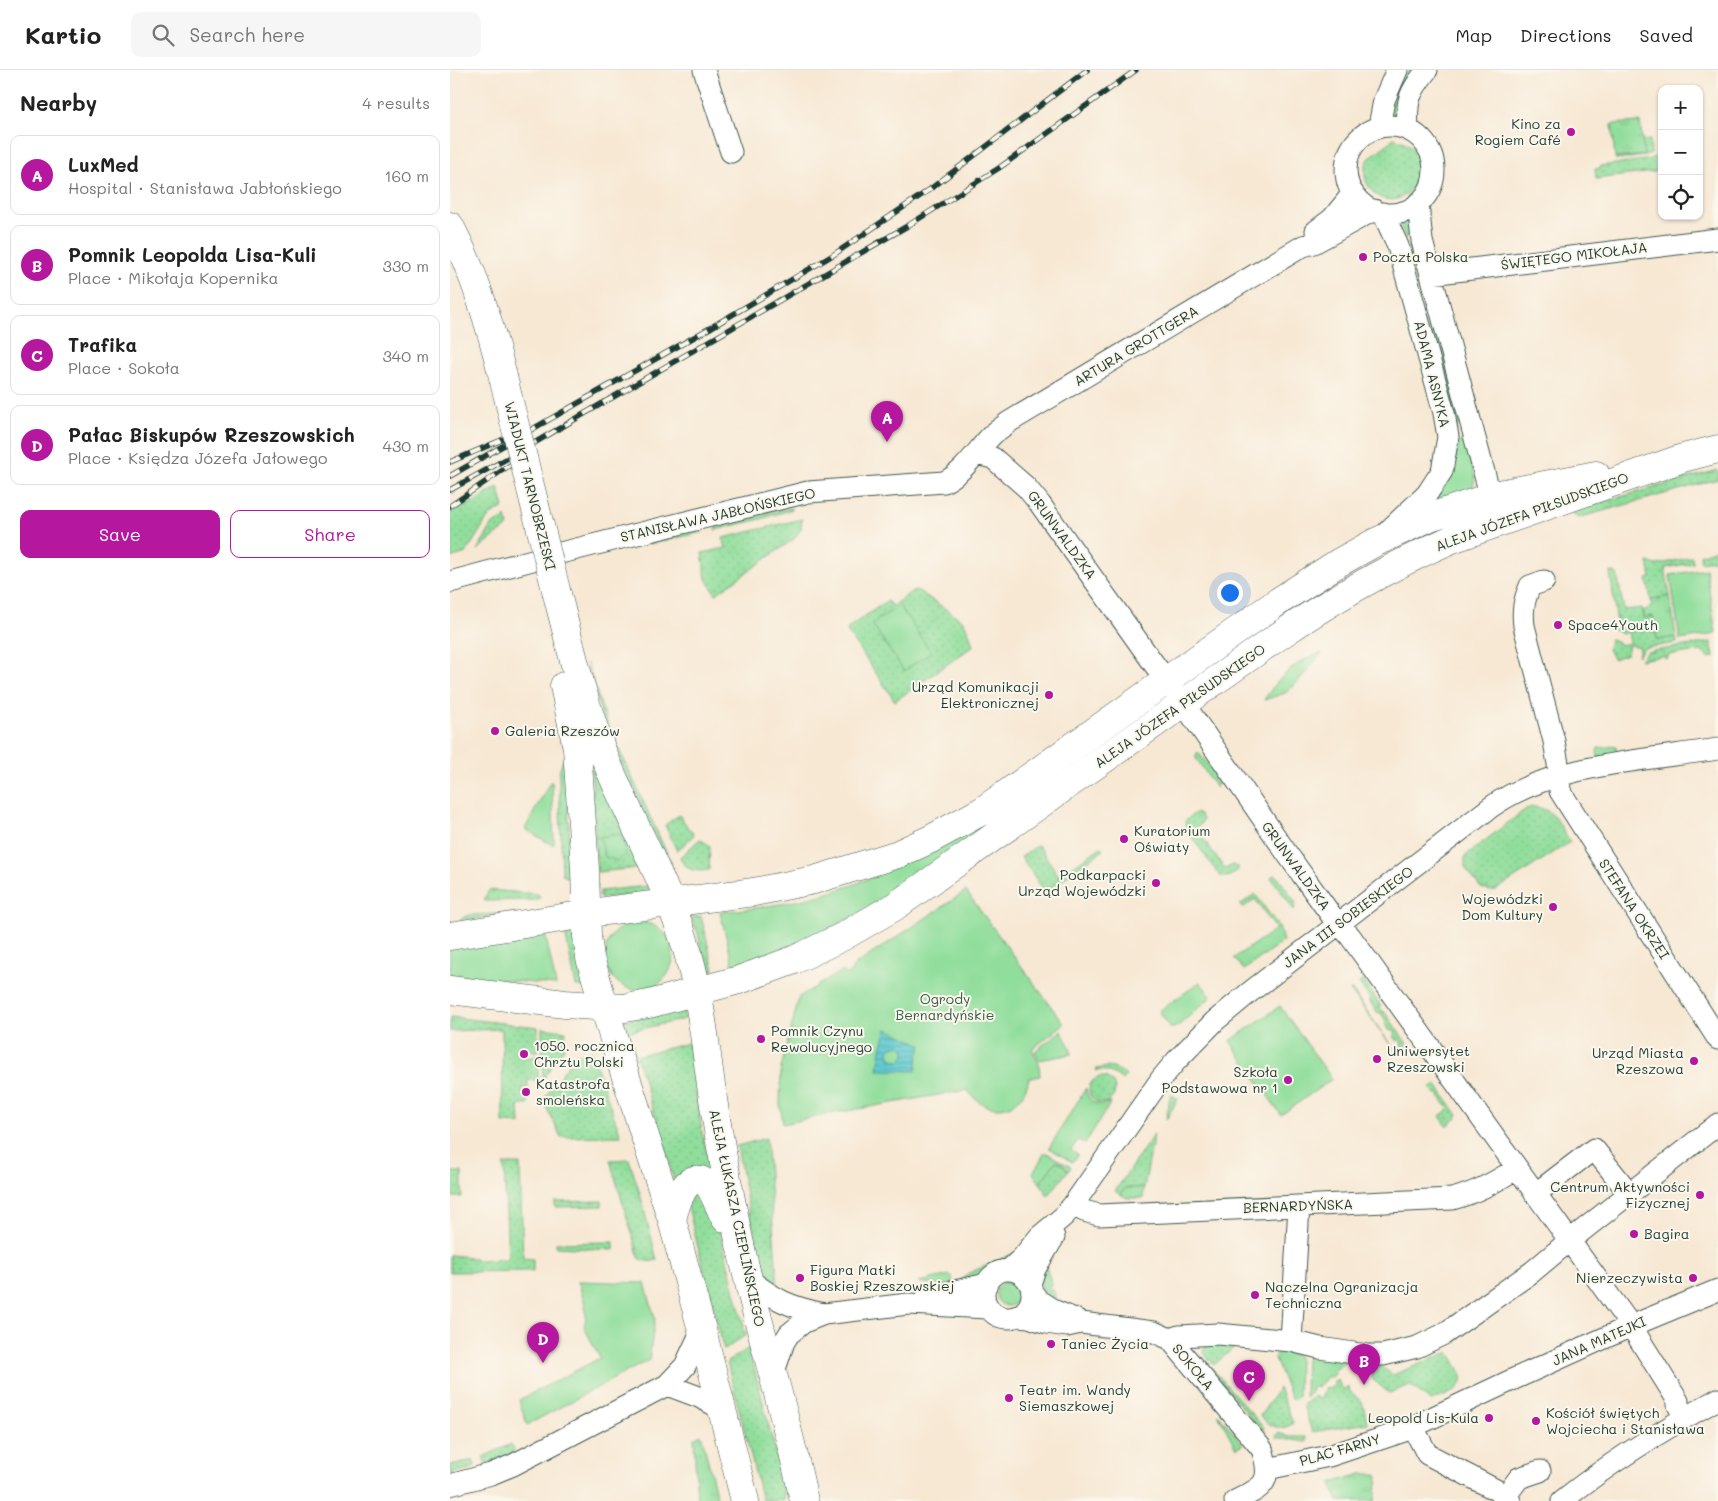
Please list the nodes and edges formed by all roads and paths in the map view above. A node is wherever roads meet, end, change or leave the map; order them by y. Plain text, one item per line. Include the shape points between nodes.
1 (704, 70) edge
2 (1397, 70) edge
3 (1426, 70) edge
4 (1379, 127) junction
5 (1408, 130) junction
6 (731, 152) dead end
7 (1353, 193) junction
8 (1418, 203) junction
9 (1378, 212) junction
10 (450, 226) edge
11 (1718, 239) edge
12 (1303, 246) junction
13 (450, 273) edge
14 (1431, 274) junction
15 (495, 379) junction
16 (1718, 449) edge
17 (976, 454) junction
18 (1683, 458) junction
19 (1489, 498) junction
20 (1452, 539) junction
21 (1374, 543) junction
22 (1544, 581) dead end
23 (450, 582) edge
24 (549, 596) junction
25 (1167, 681) junction
26 (1184, 704) junction
27 (1718, 750) edge
28 (1558, 776) junction
29 (669, 903) junction
30 (586, 914) junction
31 (1339, 924) junction
32 (450, 936) edge
33 (450, 990) edge
34 (697, 991) junction
35 (605, 1007) junction
36 (1718, 1040) edge
37 (1718, 1124) edge
38 (1517, 1168) junction
39 (1629, 1193) junction
40 (1535, 1194) junction
41 (1299, 1206) junction
42 (1068, 1211) junction
43 (672, 1220) junction
44 (738, 1238) junction
45 (1569, 1241) junction
46 (1009, 1270) junction
47 (748, 1279) junction
48 (987, 1284) junction
49 (1031, 1288) junction
50 (1718, 1290) edge
51 (908, 1304) junction
52 (988, 1308) junction
53 (824, 1314) junction
54 (1018, 1316) junction
55 (1081, 1322) junction
56 (1630, 1326) junction
57 (702, 1330) junction
58 (1170, 1339) junction
59 (1291, 1341) junction
60 (774, 1375) junction
61 (667, 1385) junction
62 (1480, 1395) joint
63 (1718, 1399) edge
64 (722, 1409) junction
65 (1685, 1418) junction
66 (1413, 1427) junction
67 (733, 1449) junction
68 (1267, 1469) junction
69 (1540, 1471) dead end
70 (450, 1485) edge
71 (799, 1494) edge
72 (1503, 1496) edge
73 (745, 1501) edge
74 (759, 1501) edge
75 (1235, 1501) edge
76 (1562, 1501) edge

1 - 6 street
2 - 4 street via 1384,100
3 - 5 street via 1410,96
4 - 5 street via 1394,126
4 - 7 street via 1358,139 1348,156 1346,177
5 - 8 street via 1424,141 1433,161 1432,183
7 - 9 street via 1362,203
7 - 12 street, ARTURA GROTTGERA via 1332,219 1306,238
8 - 9 street via 1400,212
8 - 14 street, ADAMA ASNYKA via 1422,240
9 - 12 street, ARTURA GROTTGERA
9 - 21 street, ADAMA ASNYKA via 1398,246 1448,437 1442,471 1435,484
10 - 15 main road via 491,329
11 - 14 street, ŚWIĘTEGO MIKOŁAJA
12 - 17 street, ARTURA GROTTGERA via 1009,422 993,434
13 - 15 main road
14 - 19 street, ADAMA ASNYKA
15 - 24 main road, WIADUKT TARNOBRZESKI
16 - 18 main road, ALEJA JÓZEFA PIŁSUDSKIEGO
17 - 23 street, STANISŁAWA JABŁOŃSKIEGO via 944,482 808,492
17 - 25 street, GRUNWALDZKA via 993,458 1026,486
18 - 19 main road, ALEJA JÓZEFA PIŁSUDSKIEGO via 1522,488
18 - 20 main road, ALEJA JÓZEFA PIŁSUDSKIEGO
19 - 20 street via 1489,506 1484,513
19 - 21 main road, ALEJA JÓZEFA PIŁSUDSKIEGO via 1430,517
20 - 26 main road, ALEJA JÓZEFA PIŁSUDSKIEGO via 1384,571 1314,612
21 - 25 main road, ALEJA JÓZEFA PIŁSUDSKIEGO via 1302,586
22 - 28 street via 1530,586 1522,612 1554,741
24 - 29 main road via 604,756
24 - 30 main road via 577,748
25 - 26 street, GRUNWALDZKA
25 - 29 main road, ALEJA JÓZEFA PIŁSUDSKIEGO via 982,811 898,854 814,880
26 - 31 street, GRUNWALDZKA via 1282,848
26 - 34 main road, ALEJA JÓZEFA PIŁSUDSKIEGO via 894,907 803,956 757,974
27 - 28 street, JANA III SOBIESKIEGO
28 - 31 street, JANA III SOBIESKIEGO via 1506,797
28 - 36 street, STEFANA OKRZEI via 1566,803
29 - 30 main road, ALEJA JÓZEFA PIŁSUDSKIEGO
29 - 34 main road, ALEJA ŁUKASZA CIEPLIŃSKIEGO via 684,941
30 - 32 main road
30 - 35 main road via 590,958
31 - 38 street, GRUNWALDZKA
31 - 42 street, JANA III SOBIESKIEGO via 1243,998 1186,1049 1161,1079
33 - 35 main road
34 - 35 main road, ALEJA JÓZEFA PIŁSUDSKIEGO via 649,1004
34 - 44 main road, ALEJA ŁUKASZA CIEPLIŃSKIEGO
35 - 43 main road
37 - 39 street
38 - 40 street, GRUNWALDZKA
38 - 41 street, BERNARDYŃSKA via 1492,1184 1452,1199
39 - 40 street via 1594,1149
39 - 45 street
40 - 45 street, GRUNWALDZKA
41 - 42 street, BERNARDYŃSKA via 1099,1215
41 - 59 street
42 - 46 street, JANA III SOBIESKIEGO
42 - 49 street, JANA III SOBIESKIEGO via 1034,1269
43 - 44 main road via 681,1192 692,1181 701,1181 710,1187
43 - 57 main road
44 - 47 main road, ALEJA ŁUKASZA CIEPLIŃSKIEGO
45 - 56 street, GRUNWALDZKA
45 - 59 street via 1532,1272 1444,1334 1416,1348 1367,1355
46 - 48 street via 993,1276
46 - 49 street via 1024,1276
47 - 53 street via 784,1303
47 - 60 main road, ALEJA ŁUKASZA CIEPLIŃSKIEGO
48 - 51 street
48 - 52 street via 984,1297
49 - 54 street via 1029,1306
49 - 55 street, SOKOŁA via 1039,1301
50 - 56 street, JANA MATEJKI
51 - 52 street
51 - 53 street
52 - 54 street via 1002,1317
53 - 60 street via 804,1322 789,1334
54 - 55 street, SOKOŁA via 1067,1326
55 - 58 street, SOKOŁA via 1154,1332
56 - 62 street, JANA MATEJKI
56 - 65 street, GRUNWALDZKA via 1678,1401
57 - 61 street via 685,1366
57 - 64 main road
58 - 59 street via 1218,1334
58 - 68 street, SOKOŁA via 1262,1449
60 - 71 main road, ALEJA ŁUKASZA CIEPLIŃSKIEGO
61 - 64 street
61 - 70 street via 513,1465
62 - 66 street, PLAC FARNY
63 - 65 street
64 - 67 main road
65 - 76 street via 1630,1452
66 - 68 street, PLAC FARNY via 1329,1456
66 - 72 street via 1427,1454
67 - 73 main road
67 - 74 main road via 756,1488
68 - 75 street via 1262,1487
69 - 72 street via 1519,1478

